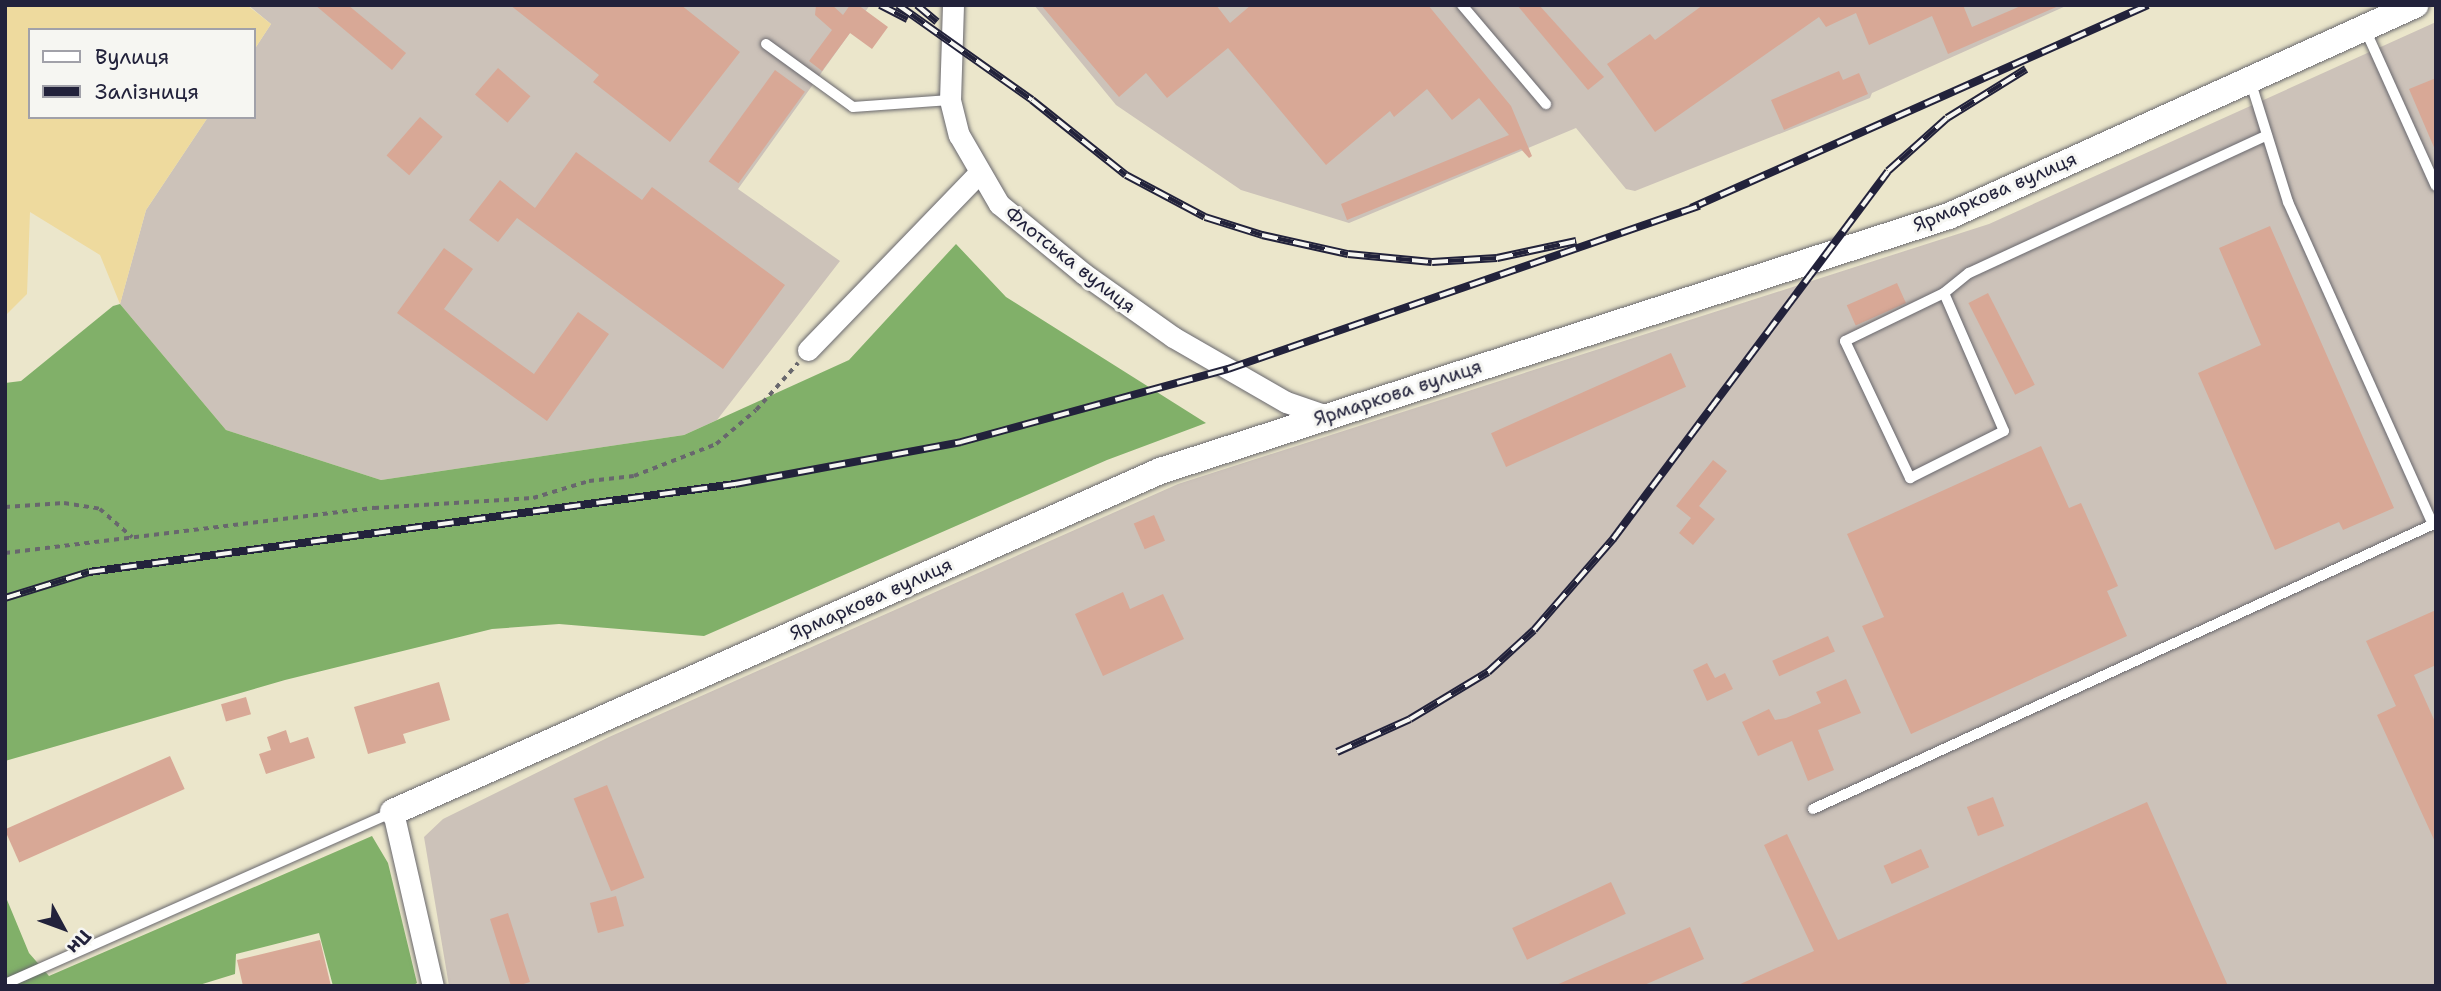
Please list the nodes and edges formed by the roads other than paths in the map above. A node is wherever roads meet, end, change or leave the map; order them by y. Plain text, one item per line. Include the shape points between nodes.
1 (953, 5) edge
2 (1462, 5) edge
3 (2415, 5) edge
4 (2364, 28) junction
5 (766, 44) dead end
6 (2250, 80) junction
7 (950, 100) junction
8 (1546, 104) dead end
9 (2267, 135) junction
10 (978, 174) junction
11 (2436, 186) edge
12 (1944, 293) junction
13 (808, 351) road end
14 (1327, 416) junction
15 (2435, 524) edge
16 (1813, 809) dead end
17 (393, 812) junction
18 (5, 984) edge
19 (433, 986) edge

1 - 7 street, Флотська вулиця
2 - 8 lane
3 - 4 street, Ярмаркова вулиця
4 - 6 street, Ярмаркова вулиця
4 - 11 lane
5 - 7 lane via 853,107
6 - 9 lane
6 - 14 street, Ярмаркова вулиця via 1949,216
7 - 10 street, Флотська вулиця via 959,135
9 - 12 lane via 1969,273
9 - 15 lane via 2288,202
10 - 13 street
10 - 14 street, Флотська вулиця via 1019,225 1173,337 1286,402
12 - 12 lane via 2004,431 1910,478 1846,341
14 - 17 street, Ярмаркова вулиця via 1160,471
15 - 16 lane
17 - 18 lane
17 - 19 street

